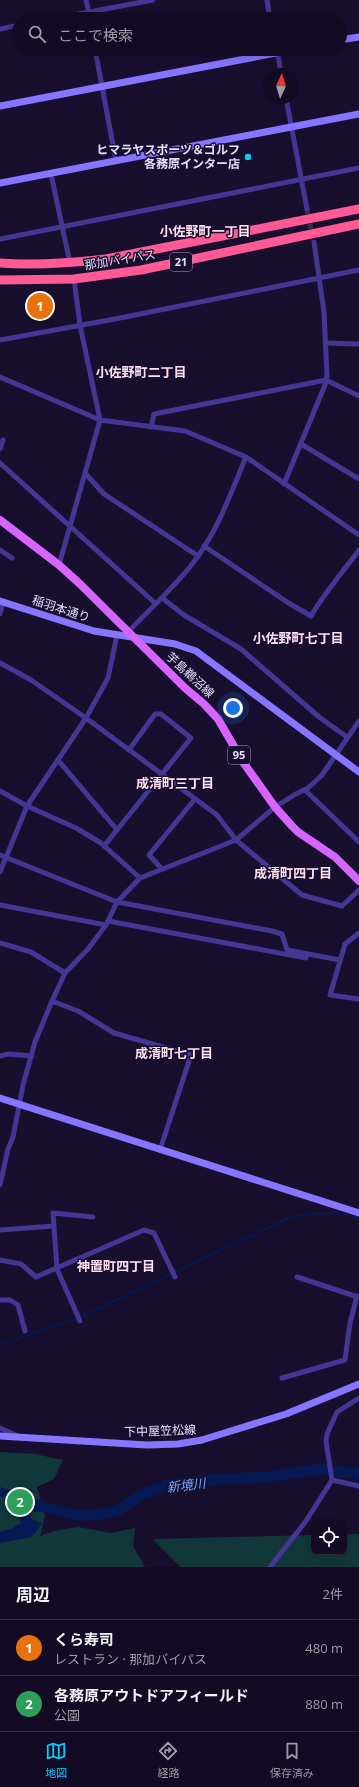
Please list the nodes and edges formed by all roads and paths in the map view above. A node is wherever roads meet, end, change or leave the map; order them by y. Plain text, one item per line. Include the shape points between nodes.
1 (86, 0) edge
2 (153, 0) edge
3 (267, 0) edge
4 (88, 12) joint
5 (269, 12) edge
6 (12, 26) edge
7 (0, 29) edge
8 (359, 37) edge
9 (347, 39) edge
10 (96, 56) edge
11 (252, 56) edge
12 (278, 56) edge
13 (280, 68) edge
14 (102, 86) junction
15 (287, 104) edge
16 (0, 106) edge
17 (359, 114) edge
18 (291, 127) junction
19 (116, 161) junction
20 (359, 168) edge
21 (51, 174) junction
22 (301, 180) junction
23 (0, 184) edge
24 (307, 209) tunnel mouth
25 (359, 209) edge
26 (359, 224) edge
27 (63, 227) junction
28 (0, 239) edge
29 (314, 242) tunnel mouth
30 (0, 263) edge
31 (70, 263) junction
32 (359, 270) edge
33 (320, 278) junction
34 (74, 279) junction
35 (0, 280) edge
36 (80, 325) junction
37 (0, 340) edge
38 (325, 343) junction
39 (359, 344) edge
40 (0, 377) edge
41 (326, 380) junction
42 (359, 396) edge
43 (100, 420) junction
44 (151, 427) junction
45 (3, 440) dead end
46 (301, 444) junction
47 (0, 449) edge
48 (246, 457) junction
49 (0, 463) edge
50 (86, 474) junction
51 (359, 479) edge
52 (284, 484) junction
53 (0, 520) edge
54 (70, 528) junction
55 (359, 535) edge
56 (204, 546) junction
57 (0, 550) edge
58 (359, 550) edge
59 (198, 556) junction
60 (12, 558) dead end
61 (59, 565) junction
62 (162, 598) junction
63 (2, 602) edge
64 (156, 603) junction
65 (0, 614) edge
66 (121, 625) junction
67 (117, 635) junction
68 (131, 635) junction
69 (0, 663) edge
70 (86, 718) junction
71 (359, 721) edge
72 (347, 737) junction
73 (129, 750) junction
74 (335, 754) junction
75 (58, 760) junction
76 (359, 772) edge
77 (162, 774) junction
78 (306, 790) junction
79 (0, 791) edge
80 (195, 799) junction
81 (27, 806) junction
82 (275, 807) junction
83 (118, 830) junction
84 (236, 840) junction
85 (359, 842) edge
86 (104, 846) junction
87 (3, 856) edge
88 (162, 869) junction
89 (0, 872) edge
90 (140, 878) junction
91 (359, 881) edge
92 (359, 890) edge
93 (116, 902) junction
94 (0, 905) edge
95 (107, 923) junction
96 (359, 933) edge
97 (0, 943) edge
98 (307, 954) junction
99 (340, 960) junction
100 (65, 973) junction
101 (359, 1000) edge
102 (52, 1001) junction
103 (0, 1056) edge
104 (32, 1056) junction
105 (0, 1098) edge
106 (20, 1105) junction
107 (160, 1150) junction
108 (0, 1185) edge
109 (359, 1213) edge
110 (93, 1217) dead end
111 (54, 1226) junction
112 (0, 1230) edge
113 (0, 1260) edge
114 (56, 1269) junction
115 (173, 1275) dead end
116 (297, 1277) dead end
117 (358, 1297) edge
118 (0, 1300) edge
119 (80, 1319) dead end
120 (25, 1331) dead end
121 (282, 1378) dead end
122 (359, 1384) edge
123 (359, 1398) edge
124 (0, 1428) edge
125 (0, 1436) edge
126 (20, 1438) junction
127 (332, 1480) junction
128 (359, 1486) edge
129 (270, 1567) edge

1 - 4 street
2 - 4 street
3 - 5 street
6 - 7 street
8 - 9 street
10 - 14 street
11 - 14 street
12 - 13 street
14 - 16 street
14 - 19 street
15 - 18 street
17 - 18 street
18 - 19 street
18 - 22 street
19 - 21 street
20 - 22 street
21 - 23 street
21 - 27 street
22 - 24 street
22 - 27 street
25 - 31 highway, 那加バイパス / 21 via 140,253
26 - 34 highway, 那加バイパス / 21 via 141,270
27 - 28 street
27 - 31 street
29 - 33 street
30 - 31 highway, 那加バイパス / 21
32 - 33 street
33 - 36 street
33 - 38 street
34 - 35 highway, 那加バイパス / 21
34 - 36 street
36 - 37 street
36 - 43 street
38 - 39 street
38 - 41 street
40 - 43 street
41 - 42 street
41 - 44 street via 154,414
41 - 46 street
43 - 44 street
43 - 50 street
44 - 48 street via 185,431
45 - 47 street
46 - 51 street
46 - 52 street
48 - 52 street
48 - 56 street via 218,522
49 - 54 street
50 - 54 street
50 - 59 street via 104,494
52 - 55 street
53 - 61 main road, 芋島鵜沼線 / 95
54 - 61 street
54 - 64 street
56 - 58 street via 311,616 323,595
56 - 59 street
57 - 60 street
59 - 62 street
61 - 66 main road, 芋島鵜沼線 / 95
62 - 64 street
62 - 72 street via 184,615 240,649 319,717
63 - 65 street
63 - 67 street, 稲羽本通り via 94,631
64 - 68 street
66 - 67 street
66 - 68 main road, 芋島鵜沼線 / 95
67 - 68 street, 稲羽本通り
67 - 70 street via 108,678
68 - 74 street, 稲羽本通り via 196,651
68 - 82 main road, 芋島鵜沼線 / 95 via 218,719 243,762
69 - 70 street via 31,680
70 - 73 street
70 - 75 street
71 - 72 street
72 - 74 street
73 - 77 street
73 - 77 street via 155,714 161,714 190,738
74 - 76 street, 稲羽本通り
74 - 78 street via 322,775
75 - 81 street
75 - 83 street
77 - 80 street
77 - 83 street
78 - 82 street
78 - 85 street
79 - 81 street
80 - 84 street via 217,815
80 - 88 street via 149,855
81 - 86 street via 76,828
81 - 87 street
82 - 84 street
82 - 91 main road, 芋島鵜沼線 / 95 via 298,832 334,857
83 - 86 street
84 - 88 street
84 - 92 street via 302,895 342,906
86 - 90 street
87 - 89 street
87 - 93 street
88 - 90 street
90 - 93 street
93 - 95 street
93 - 98 street via 272,931 282,934 287,950
94 - 95 street
95 - 98 street via 306,958
95 - 100 street via 88,949
96 - 99 street via 345,944
97 - 100 street via 31,952
98 - 99 street
99 - 101 street via 330,995
100 - 102 street
102 - 104 street
102 - 107 street via 78,1011 114,1033 191,1054
103 - 104 street
104 - 106 street via 23,1084
105 - 106 street
106 - 107 street
106 - 108 street
107 - 109 street
110 - 111 street via 53,1213
111 - 112 street
111 - 114 street
113 - 114 street via 21,1264 36,1277
114 - 115 street via 144,1230 154,1233
114 - 119 street
116 - 117 street
117 - 121 street via 350,1323 345,1360
118 - 120 street via 10,1300 18,1305
122 - 126 street, 下中屋笠松線 via 286,1414 202,1440 178,1444 147,1445
123 - 127 street via 337,1412 327,1434
124 - 126 street
125 - 126 street, 下中屋笠松線
127 - 128 street
127 - 129 street via 306,1521

